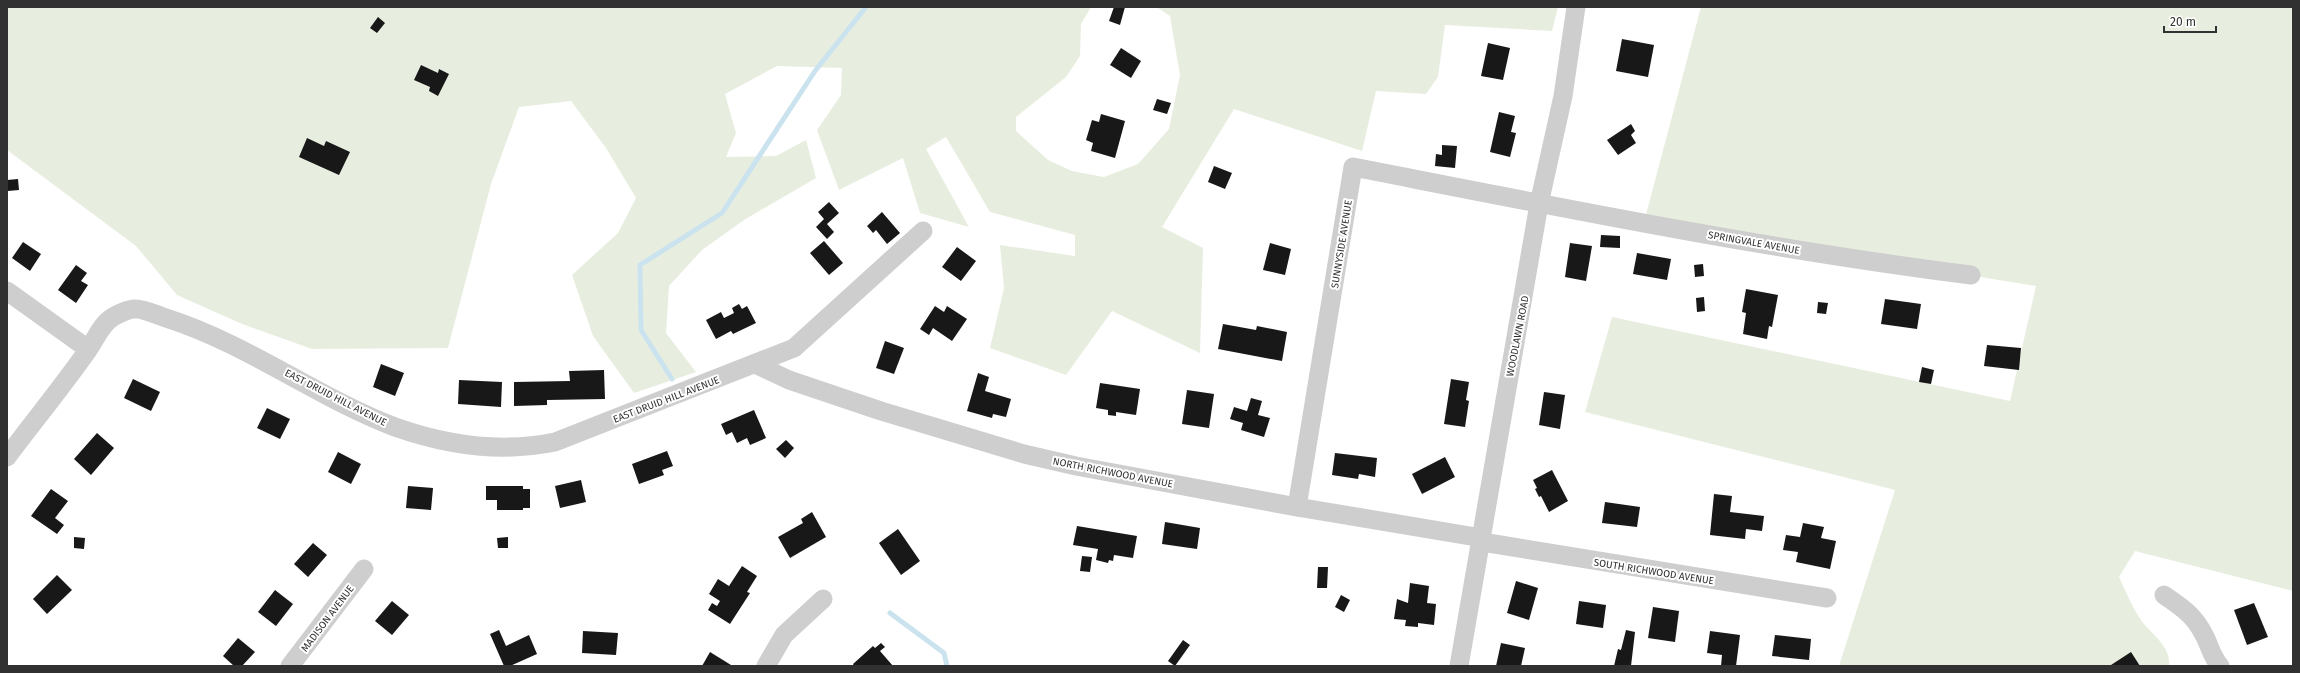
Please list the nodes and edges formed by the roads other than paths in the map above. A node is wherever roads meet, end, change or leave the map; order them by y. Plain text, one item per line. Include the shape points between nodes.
1 (1576, 7) edge
2 (1539, 204) junction
3 (923, 231) dead end
4 (1971, 275) dead end
5 (7, 291) edge
6 (88, 349) junction
7 (755, 364) junction
8 (7, 457) edge
9 (1297, 507) junction
10 (1482, 540) junction
11 (364, 569) dead end
12 (2164, 595) dead end
13 (823, 598) dead end
14 (1827, 598) dead end
15 (290, 666) edge
16 (766, 666) edge
17 (1459, 666) edge
18 (2220, 666) edge

1 - 2 street, WOODLAWN ROAD via 1563,96
2 - 4 street, SPRINGVALE AVENUE via 1867,262
2 - 9 street, SUNNYSIDE AVENUE via 1353,167
2 - 10 street, WOODLAWN ROAD
3 - 7 street, EAST DRUID HILL AVENUE via 794,348
5 - 6 street
6 - 7 street, EAST DRUID HILL AVENUE via 101,328 113,316 135,309 224,340 367,415 395,426 452,442 502,448 555,442
6 - 8 street, EAST DRUID HILL AVENUE
7 - 9 street, NORTH RICHWOOD AVENUE via 789,380 881,411 1024,454
9 - 10 street, NORTH RICHWOOD AVENUE
10 - 14 street, SOUTH RICHWOOD AVENUE
10 - 17 street, WOODLAWN ROAD
11 - 15 street, MADISON AVENUE
12 - 18 street via 2192,614 2204,634 2213,659
13 - 16 street via 784,635

